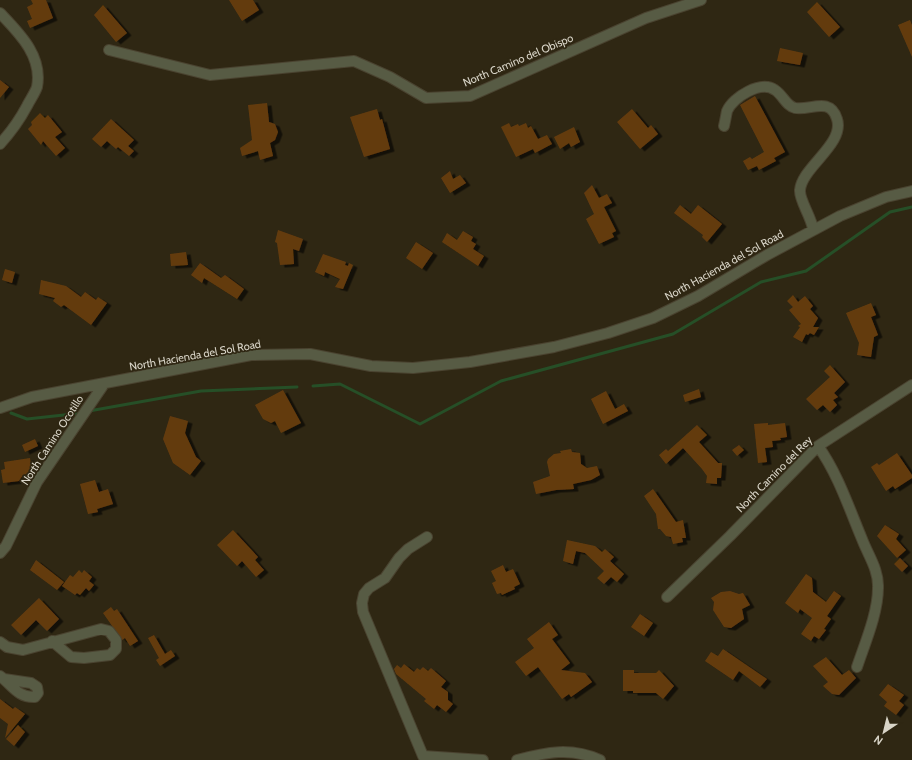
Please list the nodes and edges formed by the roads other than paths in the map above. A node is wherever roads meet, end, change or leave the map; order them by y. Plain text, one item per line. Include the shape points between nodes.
1 (701, 0) edge
2 (0, 13) edge
3 (109, 50) dead end
4 (724, 126) dead end
5 (0, 144) edge
6 (912, 191) edge
7 (813, 229) junction
8 (104, 384) junction
9 (912, 385) edge
10 (0, 408) edge
11 (818, 446) junction
12 (427, 537) dead end
13 (0, 553) edge
14 (667, 597) dead end
15 (52, 641) junction
16 (0, 642) edge
17 (857, 667) dead end
18 (483, 760) edge
19 (517, 760) edge
20 (600, 760) edge

1 - 3 street, North Camino del Obispo via 646,18 470,96 426,98 390,77 354,61 210,75
2 - 5 street via 22,36 34,57 38,72 36,88 16,127
4 - 7 street via 728,111 736,99 765,87 775,90 794,108 815,105 826,107 834,113 838,121 836,135 802,180 800,191
6 - 7 street, North Hacienda del Sol Road via 886,197
7 - 8 street, North Hacienda del Sol Road via 698,296 653,318 554,348 470,362 412,368 371,366 310,354 251,355
8 - 10 street, North Hacienda del Sol Road via 32,397
8 - 13 street, North Camino Ocotillo via 37,482 6,546
9 - 11 street, North Camino del Rey
11 - 14 street, North Camino del Rey
11 - 17 street via 826,456 847,500 876,570 878,588 873,618
12 - 18 street via 403,554 385,578 368,588 363,598 363,612 423,756
15 - 15 street via 101,629 109,632 116,640 116,649 110,655 72,657
15 - 16 street via 23,650 7,647
19 - 20 street via 561,751 581,753

